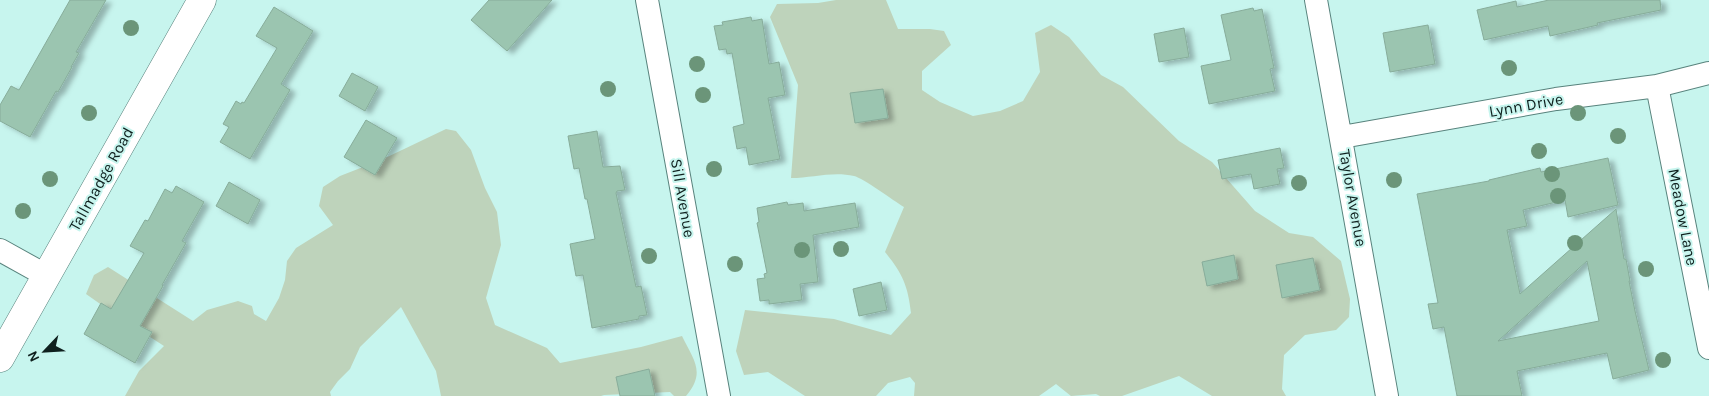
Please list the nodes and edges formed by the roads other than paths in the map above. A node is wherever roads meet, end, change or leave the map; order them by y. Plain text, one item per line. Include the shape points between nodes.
1 (202, 0) edge
2 (647, 0) edge
3 (1316, 0) edge
4 (1709, 73) edge
5 (1657, 86) junction
6 (1342, 136) junction
7 (0, 250) edge
8 (47, 276) junction
9 (1709, 348) edge
10 (0, 358) edge
11 (719, 396) edge
12 (1388, 396) edge

1 - 8 street, Tallmadge Road
2 - 11 street, Sill Avenue
3 - 6 street, Taylor Avenue
4 - 5 street, Lynn Drive
5 - 6 street, Lynn Drive via 1556,99
5 - 9 street, Meadow Lane
6 - 12 street, Taylor Avenue
7 - 8 street
8 - 10 street, Tallmadge Road

